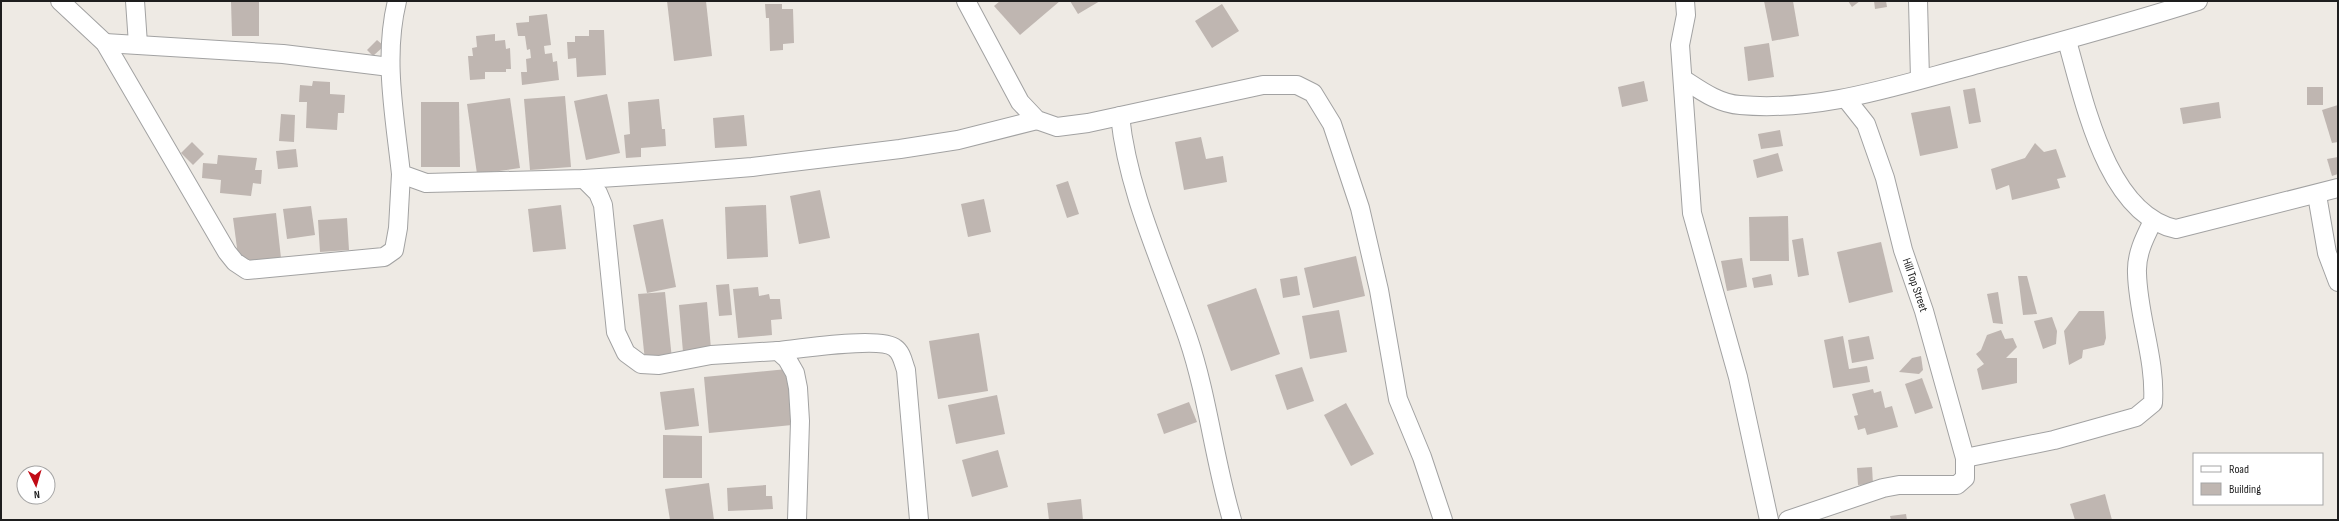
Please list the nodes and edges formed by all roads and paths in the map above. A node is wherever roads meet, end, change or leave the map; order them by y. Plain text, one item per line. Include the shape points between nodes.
1 (60, 1) edge
2 (135, 1) edge
3 (397, 1) edge
4 (966, 1) edge
5 (1685, 1) edge
6 (1918, 1) edge
7 (2198, 1) edge
8 (2067, 41) junction
9 (105, 43) junction
10 (138, 44) junction
11 (390, 67) junction
12 (1683, 79) junction
13 (1920, 79) junction
14 (1715, 99) junction
15 (1847, 100) junction
16 (1685, 109) junction
17 (1120, 116) junction
18 (1037, 120) junction
19 (401, 174) junction
20 (584, 178) junction
21 (2338, 188) edge
22 (2317, 195) junction
23 (2153, 221) junction
24 (2338, 282) edge
25 (778, 351) junction
26 (1965, 458) junction
27 (797, 520) edge
28 (919, 520) edge
29 (1232, 520) edge
30 (1443, 520) edge
31 (1769, 520) edge
32 (1788, 520) edge

1 - 9 street
2 - 10 street
3 - 11 street via 392,22
4 - 18 street via 1020,102
5 - 12 street via 1686,15 1680,45
6 - 13 street
7 - 8 street
8 - 13 street
8 - 23 street via 2096,142 2108,166 2135,205
9 - 10 street
9 - 19 street via 227,252 235,262 247,270 384,257 394,250
10 - 11 street via 283,54
11 - 19 street
12 - 14 street
12 - 16 street
13 - 15 street
14 - 15 street via 1738,105 1778,106
14 - 16 street
15 - 26 street, Hill Top Street via 1866,124 1885,178 1903,250 1924,311
16 - 31 street via 1692,213 1738,377
17 - 18 street via 1057,127
17 - 29 street via 1123,150 1188,339 1205,400
17 - 30 street via 1263,85 1297,84 1313,93 1332,124 1360,208 1398,400 1422,457
18 - 20 street via 958,140 900,149 744,168
19 - 20 street via 426,183
20 - 25 street via 598,193 603,205 616,332 626,353 641,364 659,365 711,355
21 - 22 street
22 - 23 street via 2285,200 2176,229
22 - 24 street via 2327,253
23 - 26 street via 2141,245 2137,272 2154,381 2153,403 2136,417 2054,440
25 - 27 street via 787,359 798,388 800,429
25 - 28 street via 877,343 894,347 901,355 906,370
26 - 32 street, Hill Top Street via 1965,478 1957,485 1899,485 1883,488

